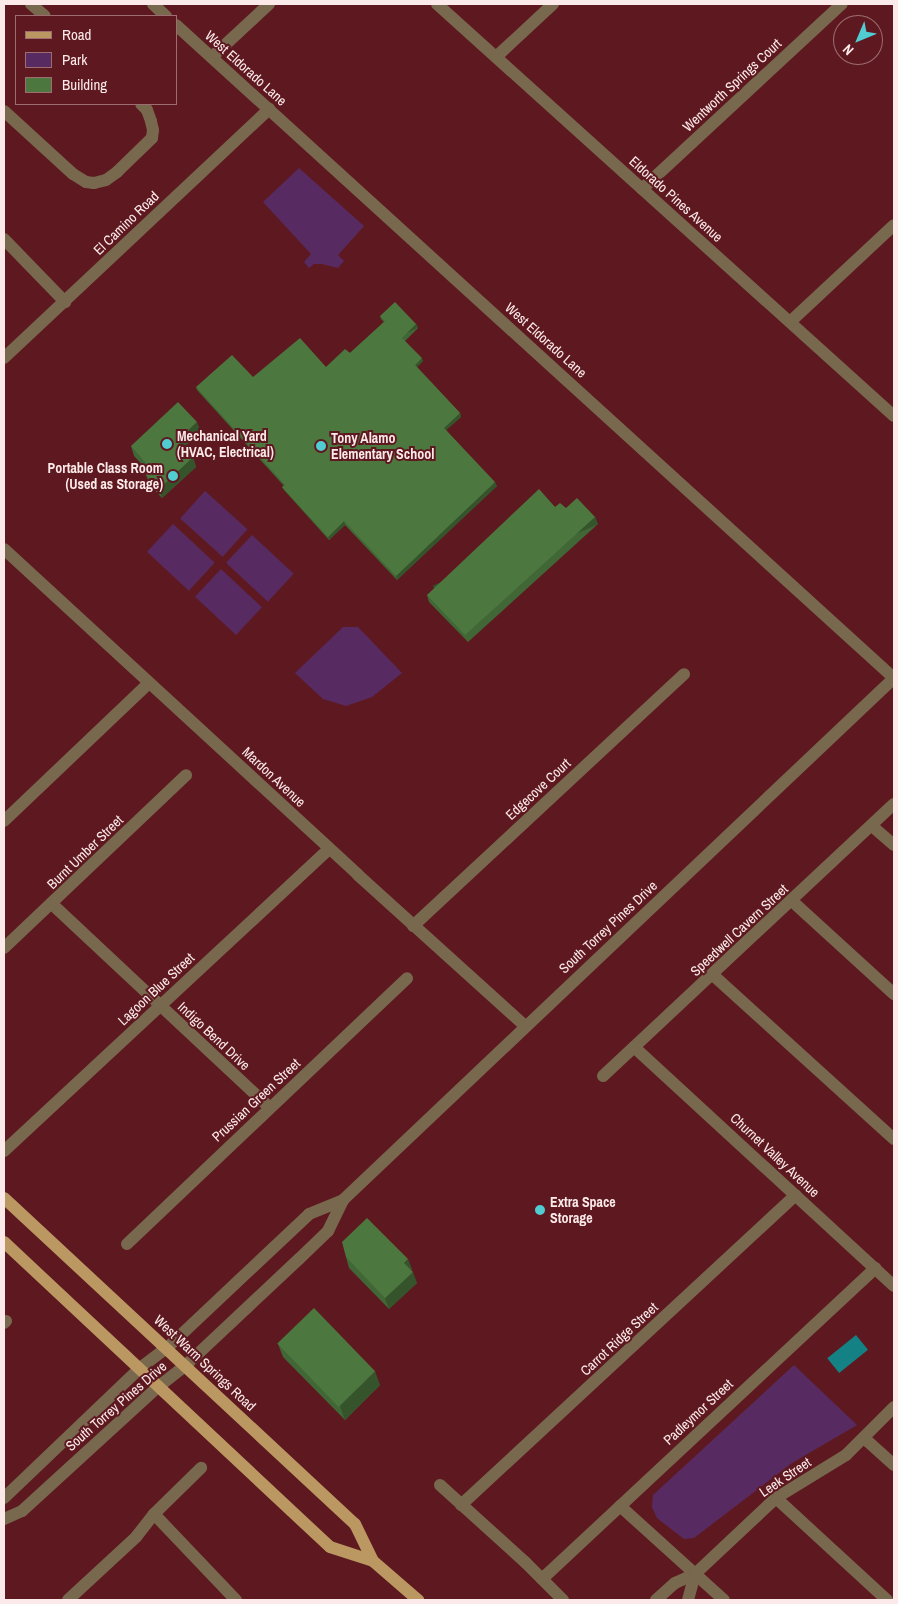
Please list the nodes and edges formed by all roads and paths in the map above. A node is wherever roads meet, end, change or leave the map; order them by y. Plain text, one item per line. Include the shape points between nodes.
1 (31, 4) edge
2 (153, 4) edge
3 (269, 4) edge
4 (437, 4) edge
5 (553, 4) edge
6 (842, 4) edge
7 (44, 15) edge
8 (165, 15) edge
9 (178, 27) edge
10 (212, 57) junction
11 (496, 57) junction
12 (142, 105) edge
13 (269, 109) junction
14 (4, 111) edge
15 (642, 188) junction
16 (894, 225) edge
17 (5, 242) edge
18 (65, 302) junction
19 (790, 322) junction
20 (4, 358) edge
21 (894, 416) edge
22 (4, 549) edge
23 (684, 674) dead end
24 (894, 678) edge
25 (149, 683) junction
26 (186, 775) dead end
27 (894, 804) edge
28 (4, 821) edge
29 (872, 826) junction
30 (894, 845) edge
31 (329, 849) junction
32 (792, 900) junction
33 (52, 904) junction
34 (413, 926) junction
35 (4, 948) edge
36 (713, 975) junction
37 (407, 978) dead end
38 (894, 994) edge
39 (160, 1006) junction
40 (525, 1026) junction
41 (634, 1047) junction
42 (603, 1076) dead end
43 (269, 1107) junction
44 (894, 1139) edge
45 (4, 1151) edge
46 (796, 1195) junction
47 (4, 1198) edge
48 (343, 1200) junction
49 (4, 1242) edge
50 (127, 1244) dead end
51 (875, 1268) junction
52 (894, 1286) edge
53 (167, 1348) junction
54 (186, 1365) junction
55 (140, 1368) junction
56 (158, 1387) junction
57 (894, 1407) edge
58 (864, 1438) junction
59 (894, 1465) edge
60 (201, 1468) dead end
61 (440, 1485) dead end
62 (4, 1498) edge
63 (776, 1498) junction
64 (462, 1505) junction
65 (620, 1506) junction
66 (154, 1514) junction
67 (4, 1519) edge
68 (373, 1561) junction
69 (695, 1574) junction
70 (542, 1579) junction
71 (68, 1600) edge
72 (236, 1600) edge
73 (418, 1600) edge
74 (563, 1600) edge
75 (656, 1600) edge
76 (688, 1600) edge
77 (724, 1600) edge
78 (887, 1600) edge

1 - 7 street
2 - 8 street
3 - 10 street
4 - 11 street, Eldorado Pines Avenue
5 - 11 street
6 - 15 street, Wentworth Springs Court
9 - 10 street, West Eldorado Lane
10 - 13 street, West Eldorado Lane
11 - 15 street, Eldorado Pines Avenue
12 - 14 street via 147,110 152,138 117,172 94,183 86,182 70,171
13 - 18 street, El Camino Road
13 - 24 street, West Eldorado Lane
15 - 19 street, Eldorado Pines Avenue
16 - 19 street
17 - 18 street
18 - 20 street, El Camino Road
19 - 21 street, Eldorado Pines Avenue
22 - 25 street, Mardon Avenue
23 - 34 street, Edgecove Court
24 - 40 street, South Torrey Pines Drive
25 - 28 street
25 - 31 street, Mardon Avenue
26 - 33 street, Burnt Umber Street
27 - 29 street, Speedwell Cavern Street
29 - 30 street
29 - 32 street, Speedwell Cavern Street
31 - 34 street, Mardon Avenue
31 - 39 street, Lagoon Blue Street
32 - 36 street, Speedwell Cavern Street
32 - 38 street
33 - 35 street, Burnt Umber Street
33 - 39 street, Indigo Bend Drive
34 - 40 street, Mardon Avenue
36 - 41 street, Speedwell Cavern Street
36 - 44 street
37 - 43 street, Prussian Green Street
39 - 43 street, Indigo Bend Drive
39 - 45 street, Lagoon Blue Street
40 - 48 street, South Torrey Pines Drive
41 - 42 street, Speedwell Cavern Street
41 - 46 street, Churnet Valley Avenue
43 - 50 street, Prussian Green Street
46 - 51 street, Churnet Valley Avenue
46 - 64 street, Carrot Ridge Street
47 - 53 main road, West Warm Springs Road
48 - 53 street, South Torrey Pines Drive via 309,1214
48 - 54 street, South Torrey Pines Drive via 328,1231
49 - 55 main road, West Warm Springs Road
51 - 52 street, Churnet Valley Avenue
51 - 65 street, Padleymor Street
53 - 54 main road, West Warm Springs Road
53 - 55 street, South Torrey Pines Drive
54 - 56 street, South Torrey Pines Drive
54 - 68 main road, West Warm Springs Road via 355,1524
55 - 56 main road, West Warm Springs Road
55 - 62 street, South Torrey Pines Drive
56 - 67 street, South Torrey Pines Drive via 22,1511
56 - 68 main road, West Warm Springs Road via 330,1547
57 - 58 street, Leek Street
58 - 59 street
58 - 63 street, Leek Street via 846,1455
60 - 66 street
61 - 64 street
63 - 69 street, Leek Street
63 - 78 street
64 - 70 street
65 - 69 street
65 - 70 street, Padleymor Street
66 - 71 street via 136,1537
66 - 72 street
68 - 73 main road, West Warm Springs Road
69 - 75 street, Leek Street via 675,1583
69 - 76 street
69 - 77 street
70 - 74 street

